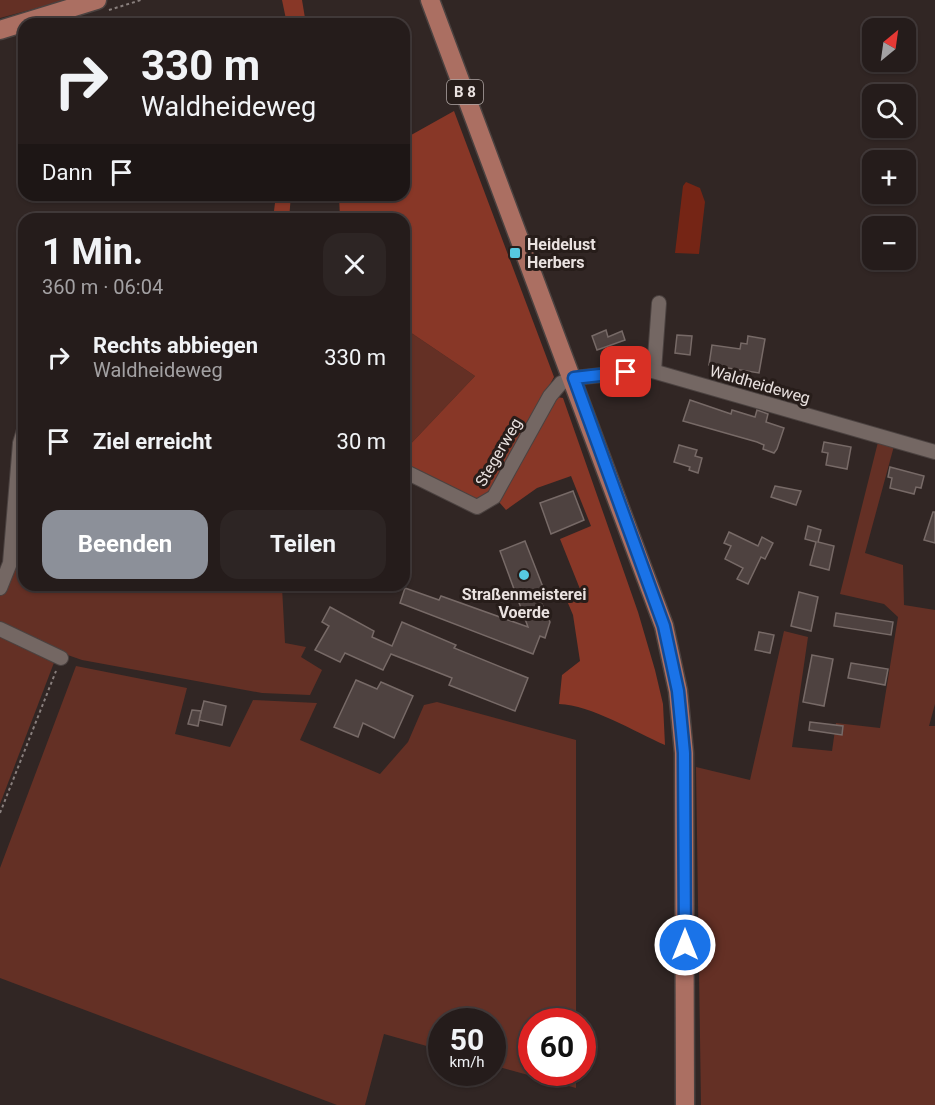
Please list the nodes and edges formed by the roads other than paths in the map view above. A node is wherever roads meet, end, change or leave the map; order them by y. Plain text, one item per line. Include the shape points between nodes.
1 (97, 0) edge
2 (430, 0) edge
3 (39, 18) edge
4 (18, 24) edge
5 (0, 30) edge
6 (659, 303) dead end
7 (654, 371) junction
8 (574, 378) junction
9 (935, 453) edge
10 (18, 467) edge
11 (410, 474) edge
12 (0, 588) edge
13 (0, 629) edge
14 (62, 658) road end
15 (686, 1105) edge

1 - 3 main road
2 - 8 main road, B 8
4 - 5 main road
6 - 7 street
7 - 8 street, Waldheideweg
7 - 9 street, Waldheideweg
8 - 11 street, Stegerweg via 561,383 550,396 494,497 477,507
8 - 15 main road, B 8 via 664,626 678,691 684,753
10 - 12 street via 10,563
13 - 14 street

